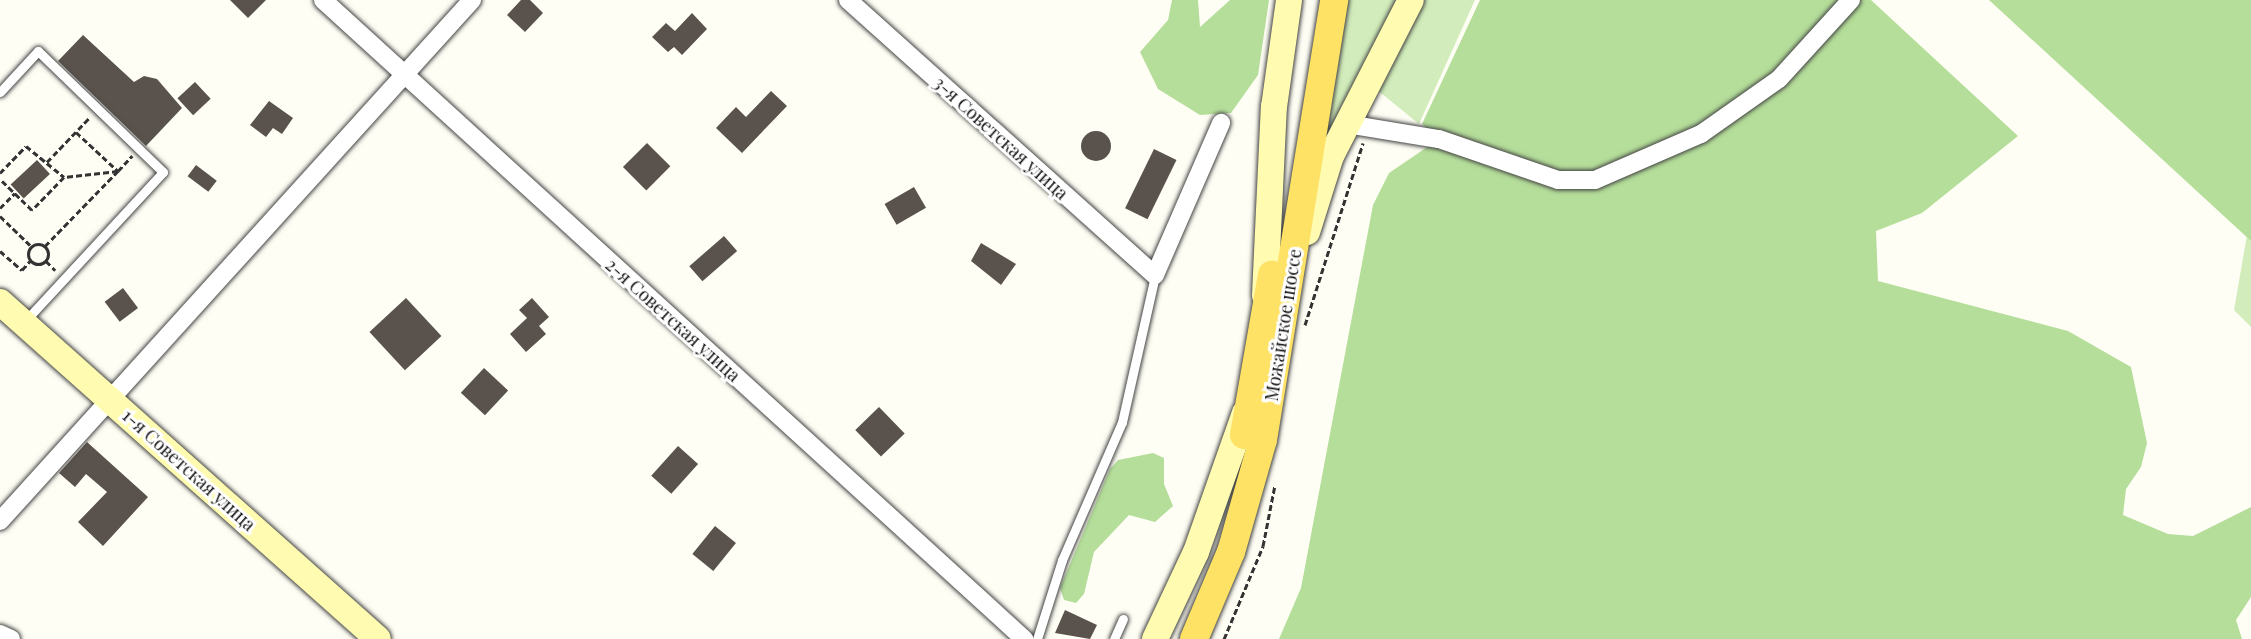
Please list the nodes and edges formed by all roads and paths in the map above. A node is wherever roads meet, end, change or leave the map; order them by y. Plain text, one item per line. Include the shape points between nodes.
1 (323, 0) edge
2 (472, 0) edge
3 (848, 0) edge
4 (1289, 0) edge
5 (1316, 0) edge
6 (1334, 0) edge
7 (1411, 0) edge
8 (1851, 0) edge
9 (403, 75) junction
10 (0, 92) edge
11 (98, 109) junction
12 (1221, 123) dead end
13 (1359, 126) junction
14 (76, 132) junction
15 (139, 148) junction
16 (46, 162) junction
17 (118, 171) junction
18 (0, 172) edge
19 (64, 177) junction
20 (0, 179) edge
21 (15, 193) junction
22 (0, 208) edge
23 (0, 216) edge
24 (31, 246) junction
25 (45, 246) junction
26 (0, 250) edge
27 (30, 261) junction
28 (46, 261) junction
29 (58, 274) dead end
30 (1155, 275) junction
31 (0, 302) edge
32 (24, 323) junction
33 (1283, 329) junction
34 (1255, 381) junction
35 (109, 399) junction
36 (1276, 478) dead end
37 (0, 521) edge
38 (1214, 596) junction
39 (1123, 619) dead end
40 (0, 634) edge
41 (11, 639) edge
42 (378, 639) edge
43 (1024, 639) edge
44 (1037, 639) edge
45 (1114, 639) edge
46 (1155, 639) edge
47 (1176, 639) edge
48 (1194, 639) edge
49 (1199, 639) edge
50 (1224, 639) edge

1 - 9 street, 2-я Советская улица
2 - 9 street
3 - 30 street, 3-я Советская улица
4 - 33 main road via 1274,107
5 - 33 main road, Можайское шоссе
6 - 33 main road, Можайское шоссе
7 - 13 main road
8 - 13 street via 1779,79 1701,134 1596,180 1558,180 1439,139
9 - 35 street
9 - 43 street, 2-я Советская улица
10 - 11 lane via 38,51
11 - 14 path
11 - 15 lane
12 - 30 street
13 - 33 path via 1358,153
13 - 33 main road via 1311,214
14 - 16 path
14 - 17 path
15 - 17 path
15 - 32 lane via 163,172
16 - 18 path via 26,146
16 - 19 path
17 - 19 path
17 - 25 path
19 - 21 path via 32,210
20 - 21 path
21 - 22 path
23 - 24 path
24 - 25 path
24 - 27 path
25 - 28 path
26 - 27 path via 22,270
27 - 28 path
28 - 29 path
30 - 44 lane via 1122,422 1062,560
31 - 32 main road, 1-я Советская улица
32 - 35 main road, 1-я Советская улица
33 - 34 main road, Можайское шоссе
33 - 38 main road, Можайское шоссе via 1248,501
34 - 46 main road via 1213,511
34 - 47 main road, Можайское шоссе via 1228,504
35 - 37 street
35 - 42 main road, 1-я Советская улица
36 - 50 path via 1263,546
38 - 48 main road, Можайское шоссе
38 - 49 main road
39 - 45 lane
40 - 41 street

